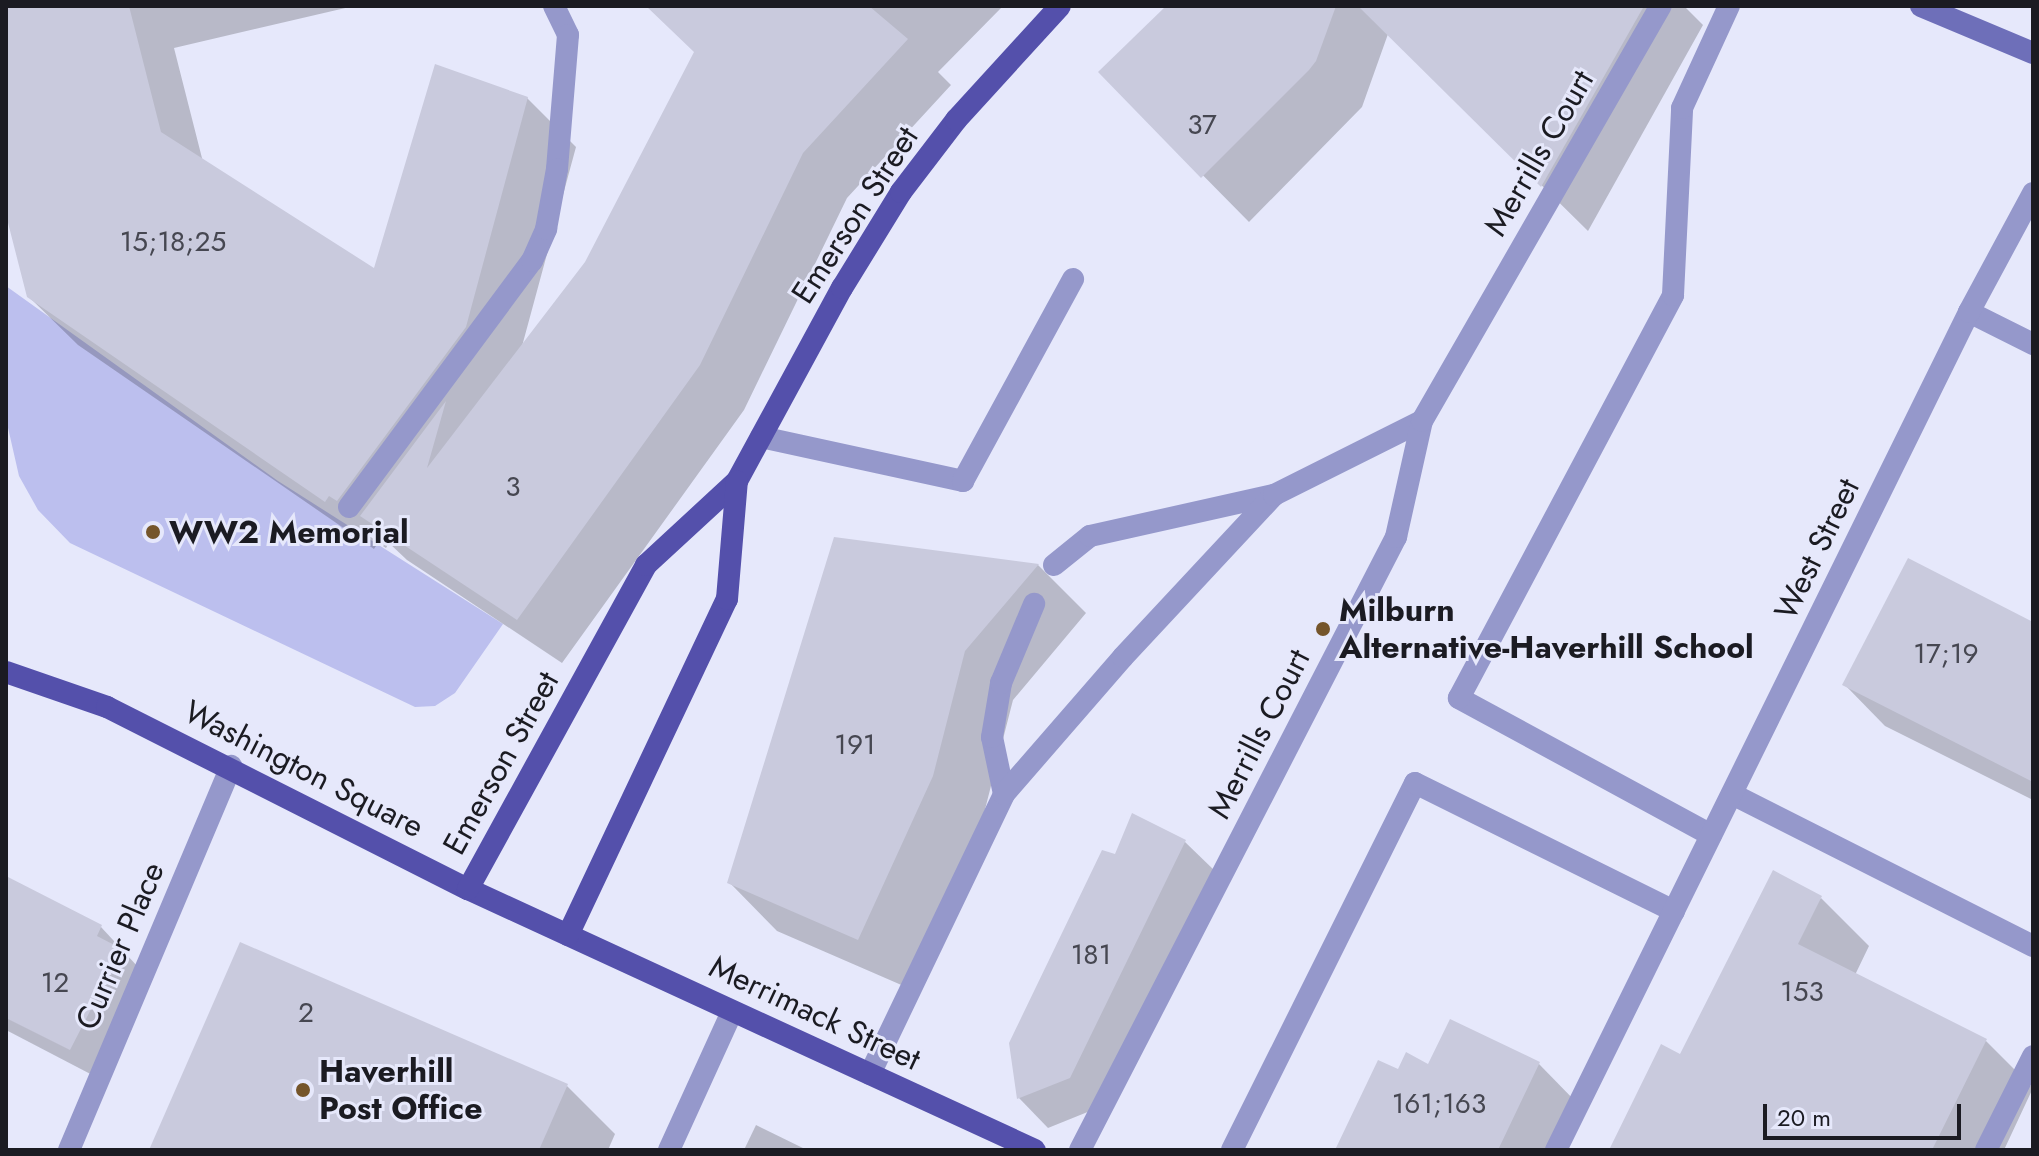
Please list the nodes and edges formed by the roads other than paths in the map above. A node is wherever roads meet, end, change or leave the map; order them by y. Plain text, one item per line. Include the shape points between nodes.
1 (554, 6) edge
2 (1060, 6) edge
3 (1661, 6) edge
4 (1729, 6) edge
5 (1921, 6) edge
6 (2033, 53) edge
7 (2033, 193) edge
8 (1073, 279) dead end
9 (1969, 312) junction
10 (2033, 344) edge
11 (1422, 421) junction
12 (761, 437) junction
13 (737, 481) junction
14 (1274, 495) junction
15 (349, 507) dead end
16 (1054, 565) dead end
17 (1034, 604) dead end
18 (6, 672) edge
19 (231, 766) junction
20 (1004, 794) junction
21 (1732, 794) junction
22 (1711, 835) junction
23 (468, 889) junction
24 (1674, 911) junction
25 (568, 935) junction
26 (2033, 946) edge
27 (732, 1012) junction
28 (2033, 1056) edge
29 (870, 1074) junction
30 (69, 1150) edge
31 (669, 1150) edge
32 (1035, 1150) edge
33 (1080, 1150) edge
34 (1232, 1150) edge
35 (1556, 1150) edge
36 (1986, 1150) edge

1 - 15 street via 568,35 557,169 546,229 532,261
2 - 12 main road, Emerson Street via 956,120 901,192
3 - 11 street, Merrills Court
4 - 22 street via 1682,108 1673,295 1459,698
5 - 6 main road
7 - 9 street, West Street
8 - 12 street via 963,481
9 - 10 street
9 - 21 street, West Street
11 - 14 street
11 - 33 street, Merrills Court via 1396,537
12 - 13 main road, Emerson Street
13 - 23 main road, Emerson Street via 646,565
13 - 25 main road, Emerson Street via 727,599
14 - 16 street via 1090,536
14 - 20 street
17 - 20 street via 1001,683 992,737
18 - 19 main road, Washington Square via 107,707
19 - 23 main road, Washington Square
19 - 30 street, Currier Place
20 - 29 street
21 - 22 street, West Street
21 - 26 street
22 - 24 street, West Street
23 - 25 main road, Washington Square
24 - 34 street via 1415,783
24 - 35 street, West Street
25 - 27 main road, Merrimack Street
27 - 29 main road, Merrimack Street
27 - 31 street
28 - 36 street
29 - 32 main road, Merrimack Street

